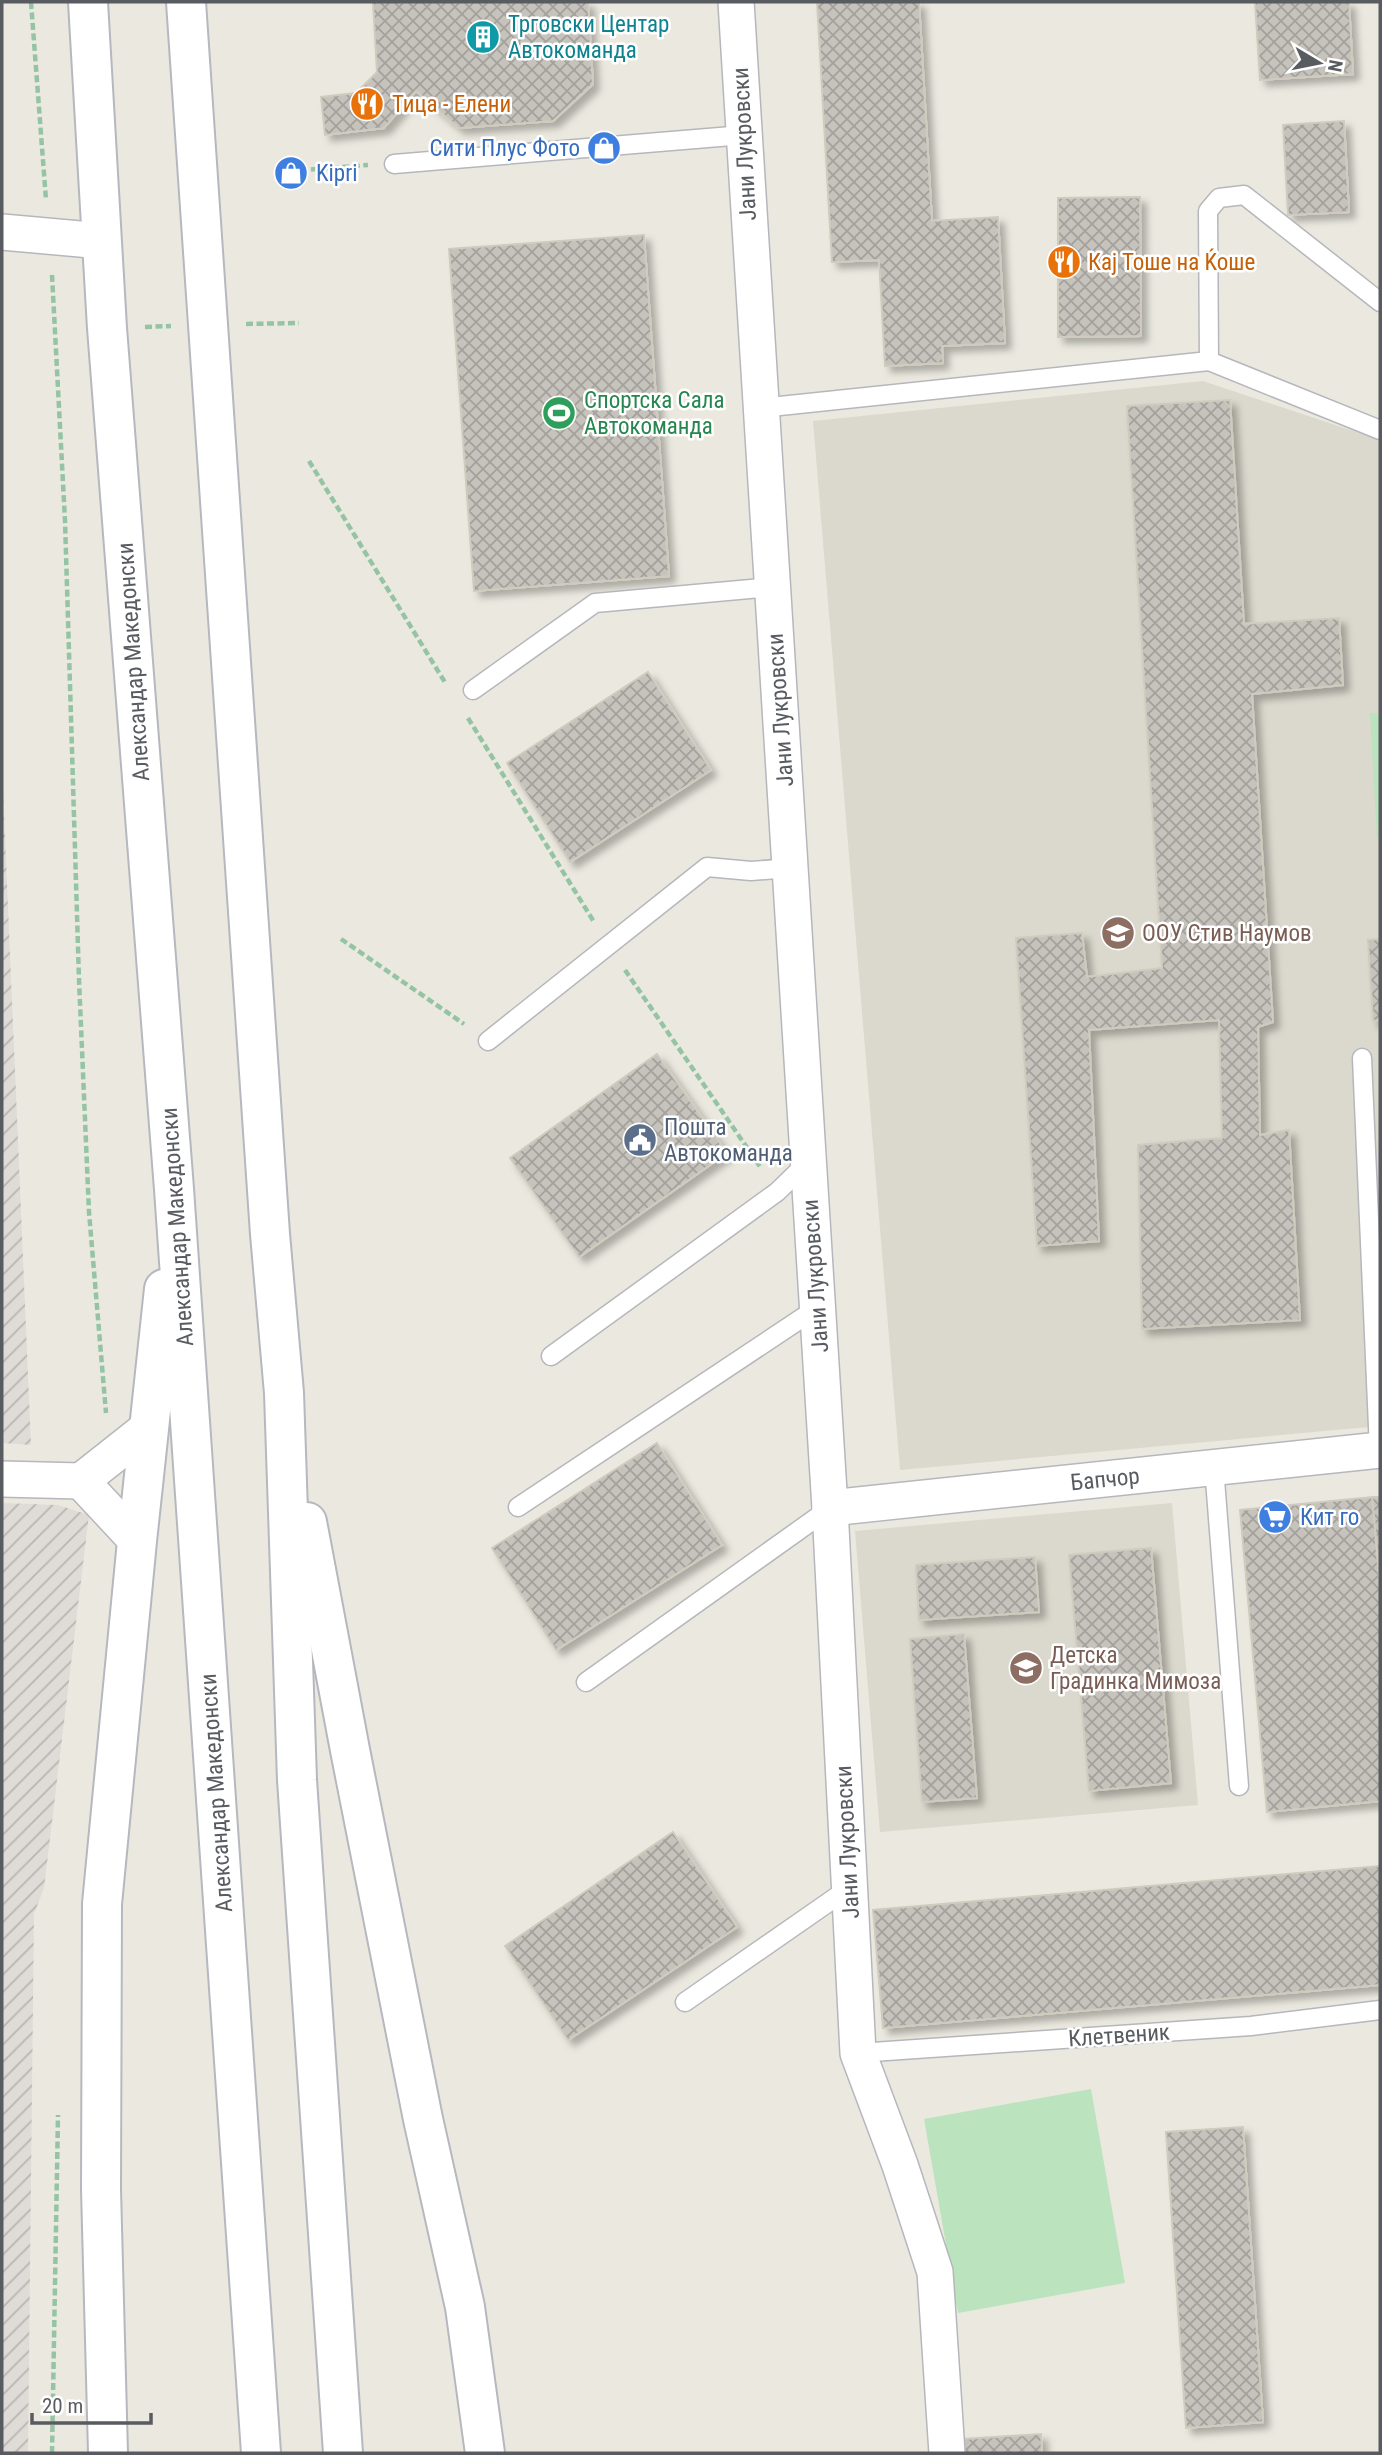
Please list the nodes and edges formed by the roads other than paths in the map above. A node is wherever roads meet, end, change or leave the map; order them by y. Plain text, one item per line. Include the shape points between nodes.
1 (88, 2) edge
2 (186, 2) edge
3 (736, 2) edge
4 (744, 135) junction
5 (394, 164) road end
6 (2, 232) edge
7 (102, 241) junction
8 (1380, 302) edge
9 (1209, 361) junction
10 (761, 408) junction
11 (1380, 430) edge
12 (772, 587) junction
13 (473, 690) dead end
14 (790, 868) junction
15 (488, 1041) road end
16 (1362, 1058) dead end
17 (808, 1162) junction
18 (174, 1189) junction
19 (817, 1308) junction
20 (551, 1356) dead end
21 (284, 1392) junction
22 (148, 1428) junction
23 (1379, 1450) edge
24 (1214, 1467) junction
25 (2, 1479) edge
26 (81, 1480) junction
27 (518, 1507) dead end
28 (830, 1508) junction
29 (136, 1541) junction
30 (586, 1682) dead end
31 (1239, 1786) dead end
32 (849, 1888) junction
33 (685, 2002) dead end
34 (1380, 2010) edge
35 (858, 2053) junction
36 (108, 2453) edge
37 (261, 2453) edge
38 (343, 2453) edge
39 (485, 2453) edge
40 (947, 2453) edge

1 - 7 street, Александар Македонски
2 - 21 street
3 - 4 street, Јани Лукровски
4 - 5 lane
4 - 10 street, Јани Лукровски
6 - 7 street
7 - 18 street, Александар Македонски
8 - 9 lane via 1244,195 1219,198 1208,211
9 - 10 lane
9 - 11 lane
10 - 12 street, Јани Лукровски
12 - 13 lane via 595,603
12 - 14 street, Јани Лукровски
14 - 15 lane via 706,867
14 - 17 street, Јани Лукровски
16 - 23 lane
17 - 19 street, Јани Лукровски
17 - 20 lane via 777,1192
18 - 22 street
18 - 37 street, Александар Македонски
19 - 27 lane
19 - 28 street, Јани Лукровски
21 - 38 street via 297,1780
21 - 39 street via 349,1750 466,2307
22 - 26 street
22 - 29 street
23 - 24 street, Бапчор
24 - 28 street, Бапчор
24 - 31 lane
25 - 26 street
26 - 29 street
28 - 30 lane
28 - 32 street, Јани Лукровски
29 - 36 street via 102,1904 101,2189
32 - 33 lane
32 - 35 street, Јани Лукровски
34 - 35 lane, Клетвеник via 1251,2026
35 - 40 street, Јани Лукровски via 935,2272

